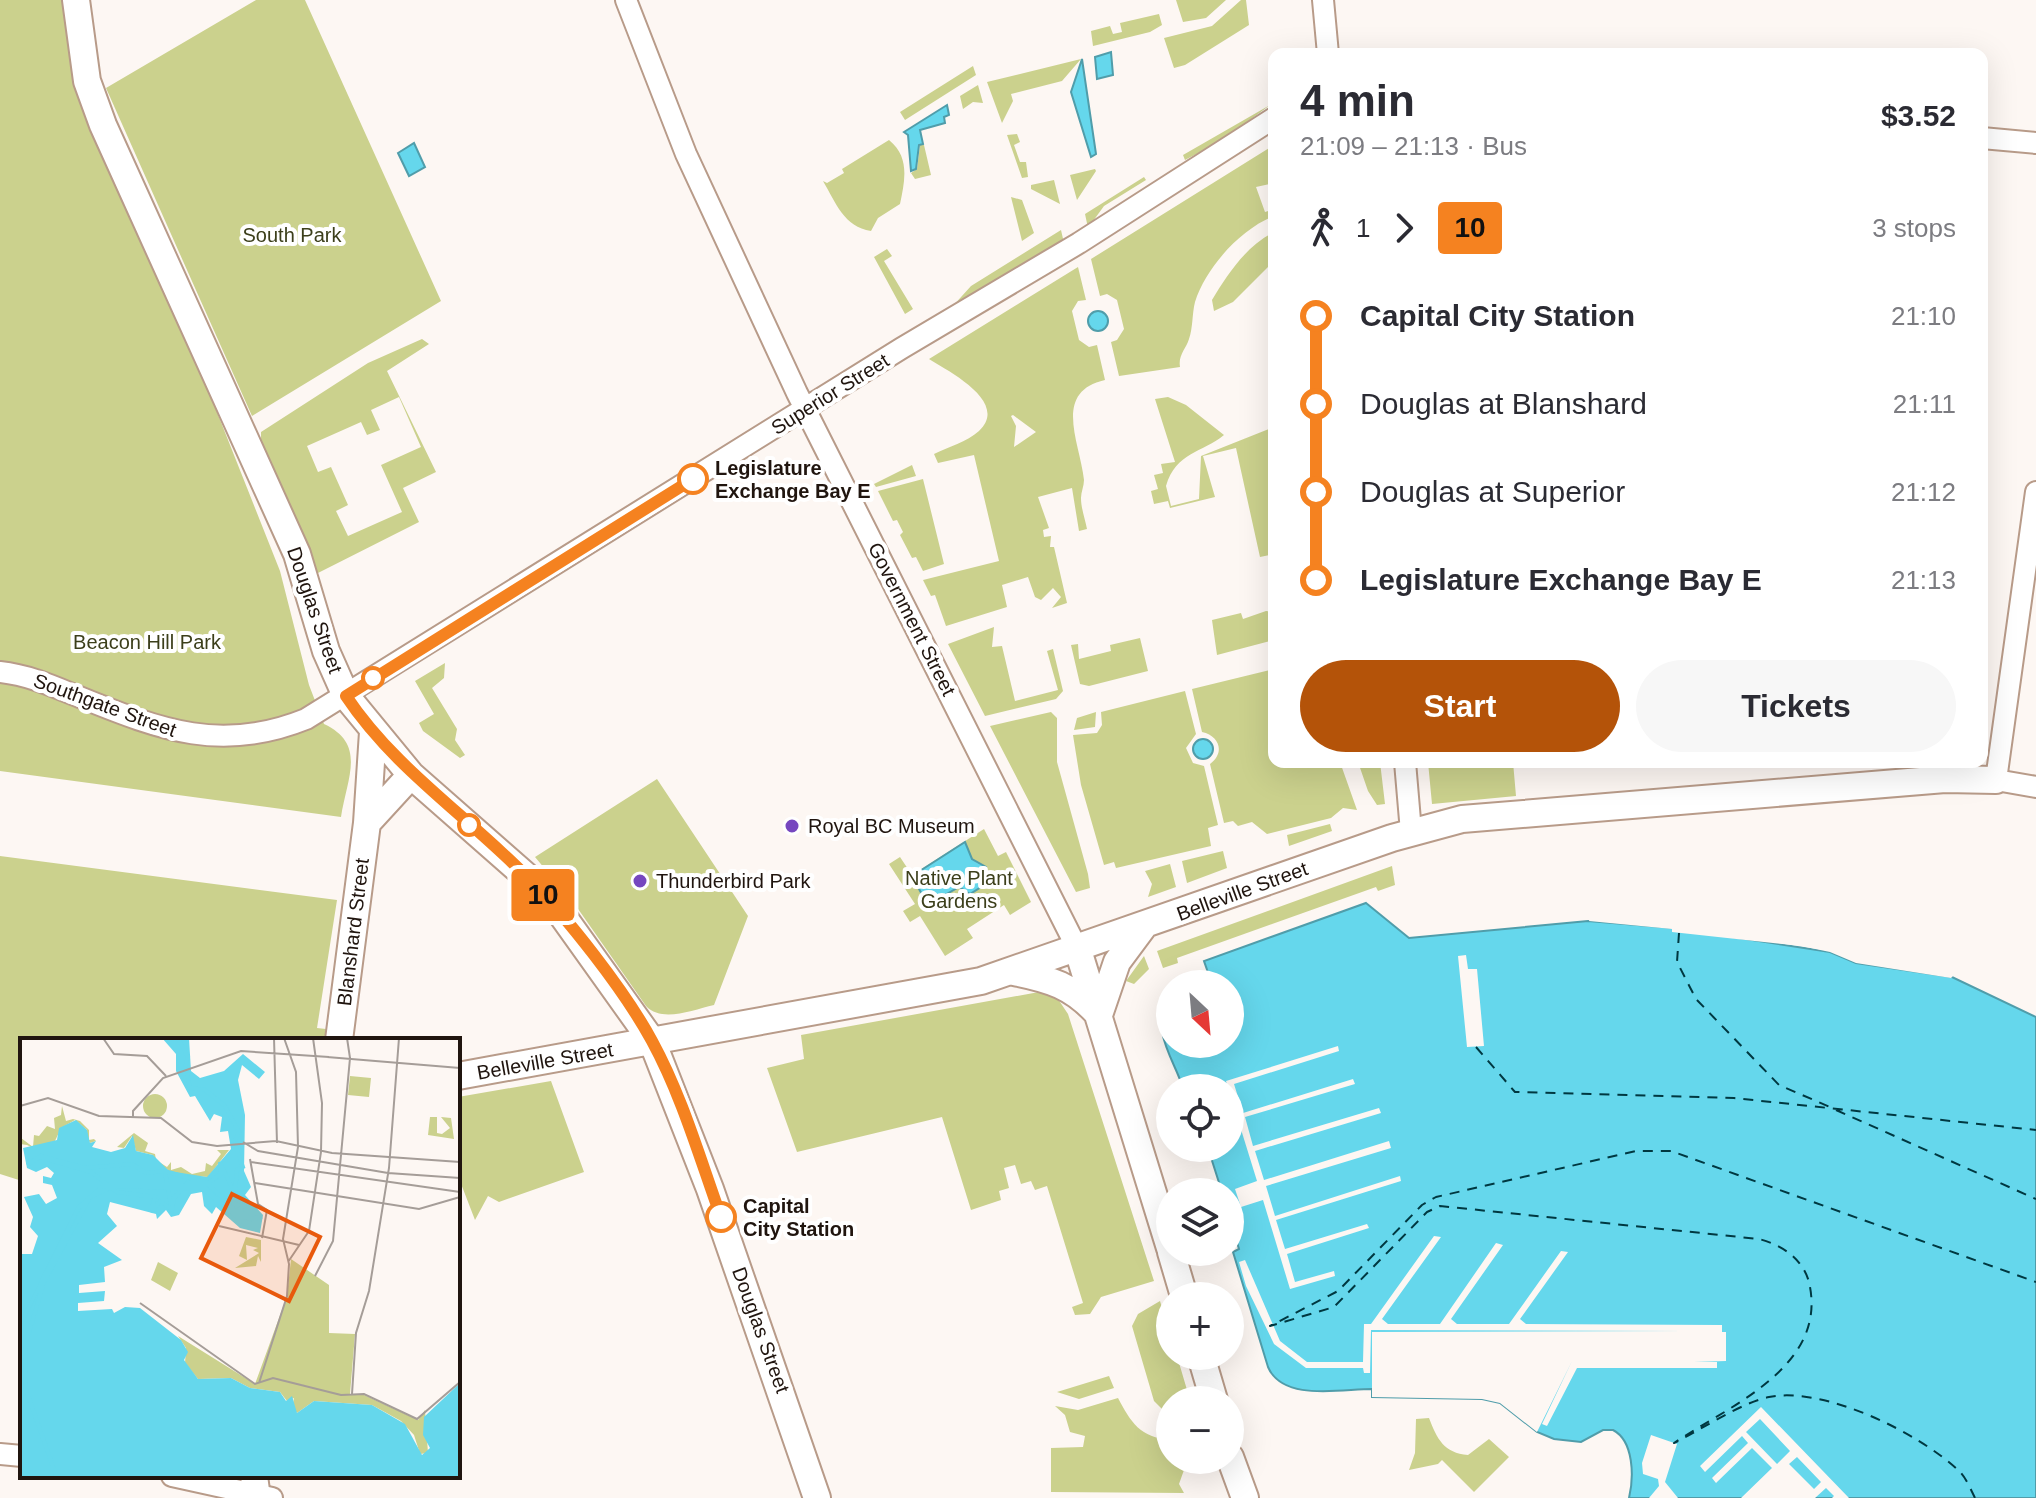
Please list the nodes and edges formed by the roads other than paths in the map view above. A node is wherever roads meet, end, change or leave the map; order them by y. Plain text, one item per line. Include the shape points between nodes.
1 (76, 0) edge
2 (626, 0) edge
3 (1323, 0) edge
4 (1327, 48) edge
5 (1268, 122) edge
6 (1988, 139) edge
7 (2036, 143) edge
8 (805, 410) junction
9 (2036, 492) edge
10 (0, 672) edge
11 (346, 696) junction
12 (373, 732) junction
13 (1406, 768) edge
14 (411, 775) junction
15 (1996, 780) junction
16 (2036, 787) edge
17 (367, 823) junction
18 (1411, 832) junction
19 (1143, 927) junction
20 (1078, 950) junction
21 (1014, 972) junction
22 (1099, 1015) junction
23 (339, 1038) edge
24 (652, 1041) junction
25 (460, 1076) edge
26 (1156, 1201) edge
27 (0, 1454) edge
28 (20, 1456) edge
29 (1236, 1474) edge
30 (184, 1478) edge
31 (260, 1491) edge
32 (817, 1498) edge
33 (1245, 1498) edge

1 - 11 main road, Douglas Street via 87,81 103,125 297,554 326,651
2 - 8 street, Government Street via 686,154
3 - 4 street
5 - 8 street, Superior Street
6 - 7 street
8 - 11 street, Superior Street
8 - 20 street, Government Street
9 - 15 street
10 - 11 street, Southgate Street via 34,678 143,723 203,737 280,729
11 - 12 main road, Douglas Street
12 - 14 main road, Douglas Street
12 - 17 main road, Blanshard Street
13 - 18 street
14 - 17 main road
14 - 24 main road, Douglas Street via 544,895
15 - 16 street, Belleville Street
15 - 18 main road, Belleville Street via 1954,778 1490,815
17 - 23 main road, Blanshard Street
18 - 19 main road, Belleville Street
19 - 20 main road, Belleville Street
19 - 22 main road via 1117,962
20 - 21 main road, Belleville Street
20 - 22 main road, Government Street
21 - 22 main road via 1065,985
21 - 24 main road, Belleville Street
22 - 26 main road, Government Street
24 - 25 main road, Belleville Street
24 - 32 main road, Douglas Street via 710,1189
27 - 28 street
29 - 33 main road
30 - 31 street

